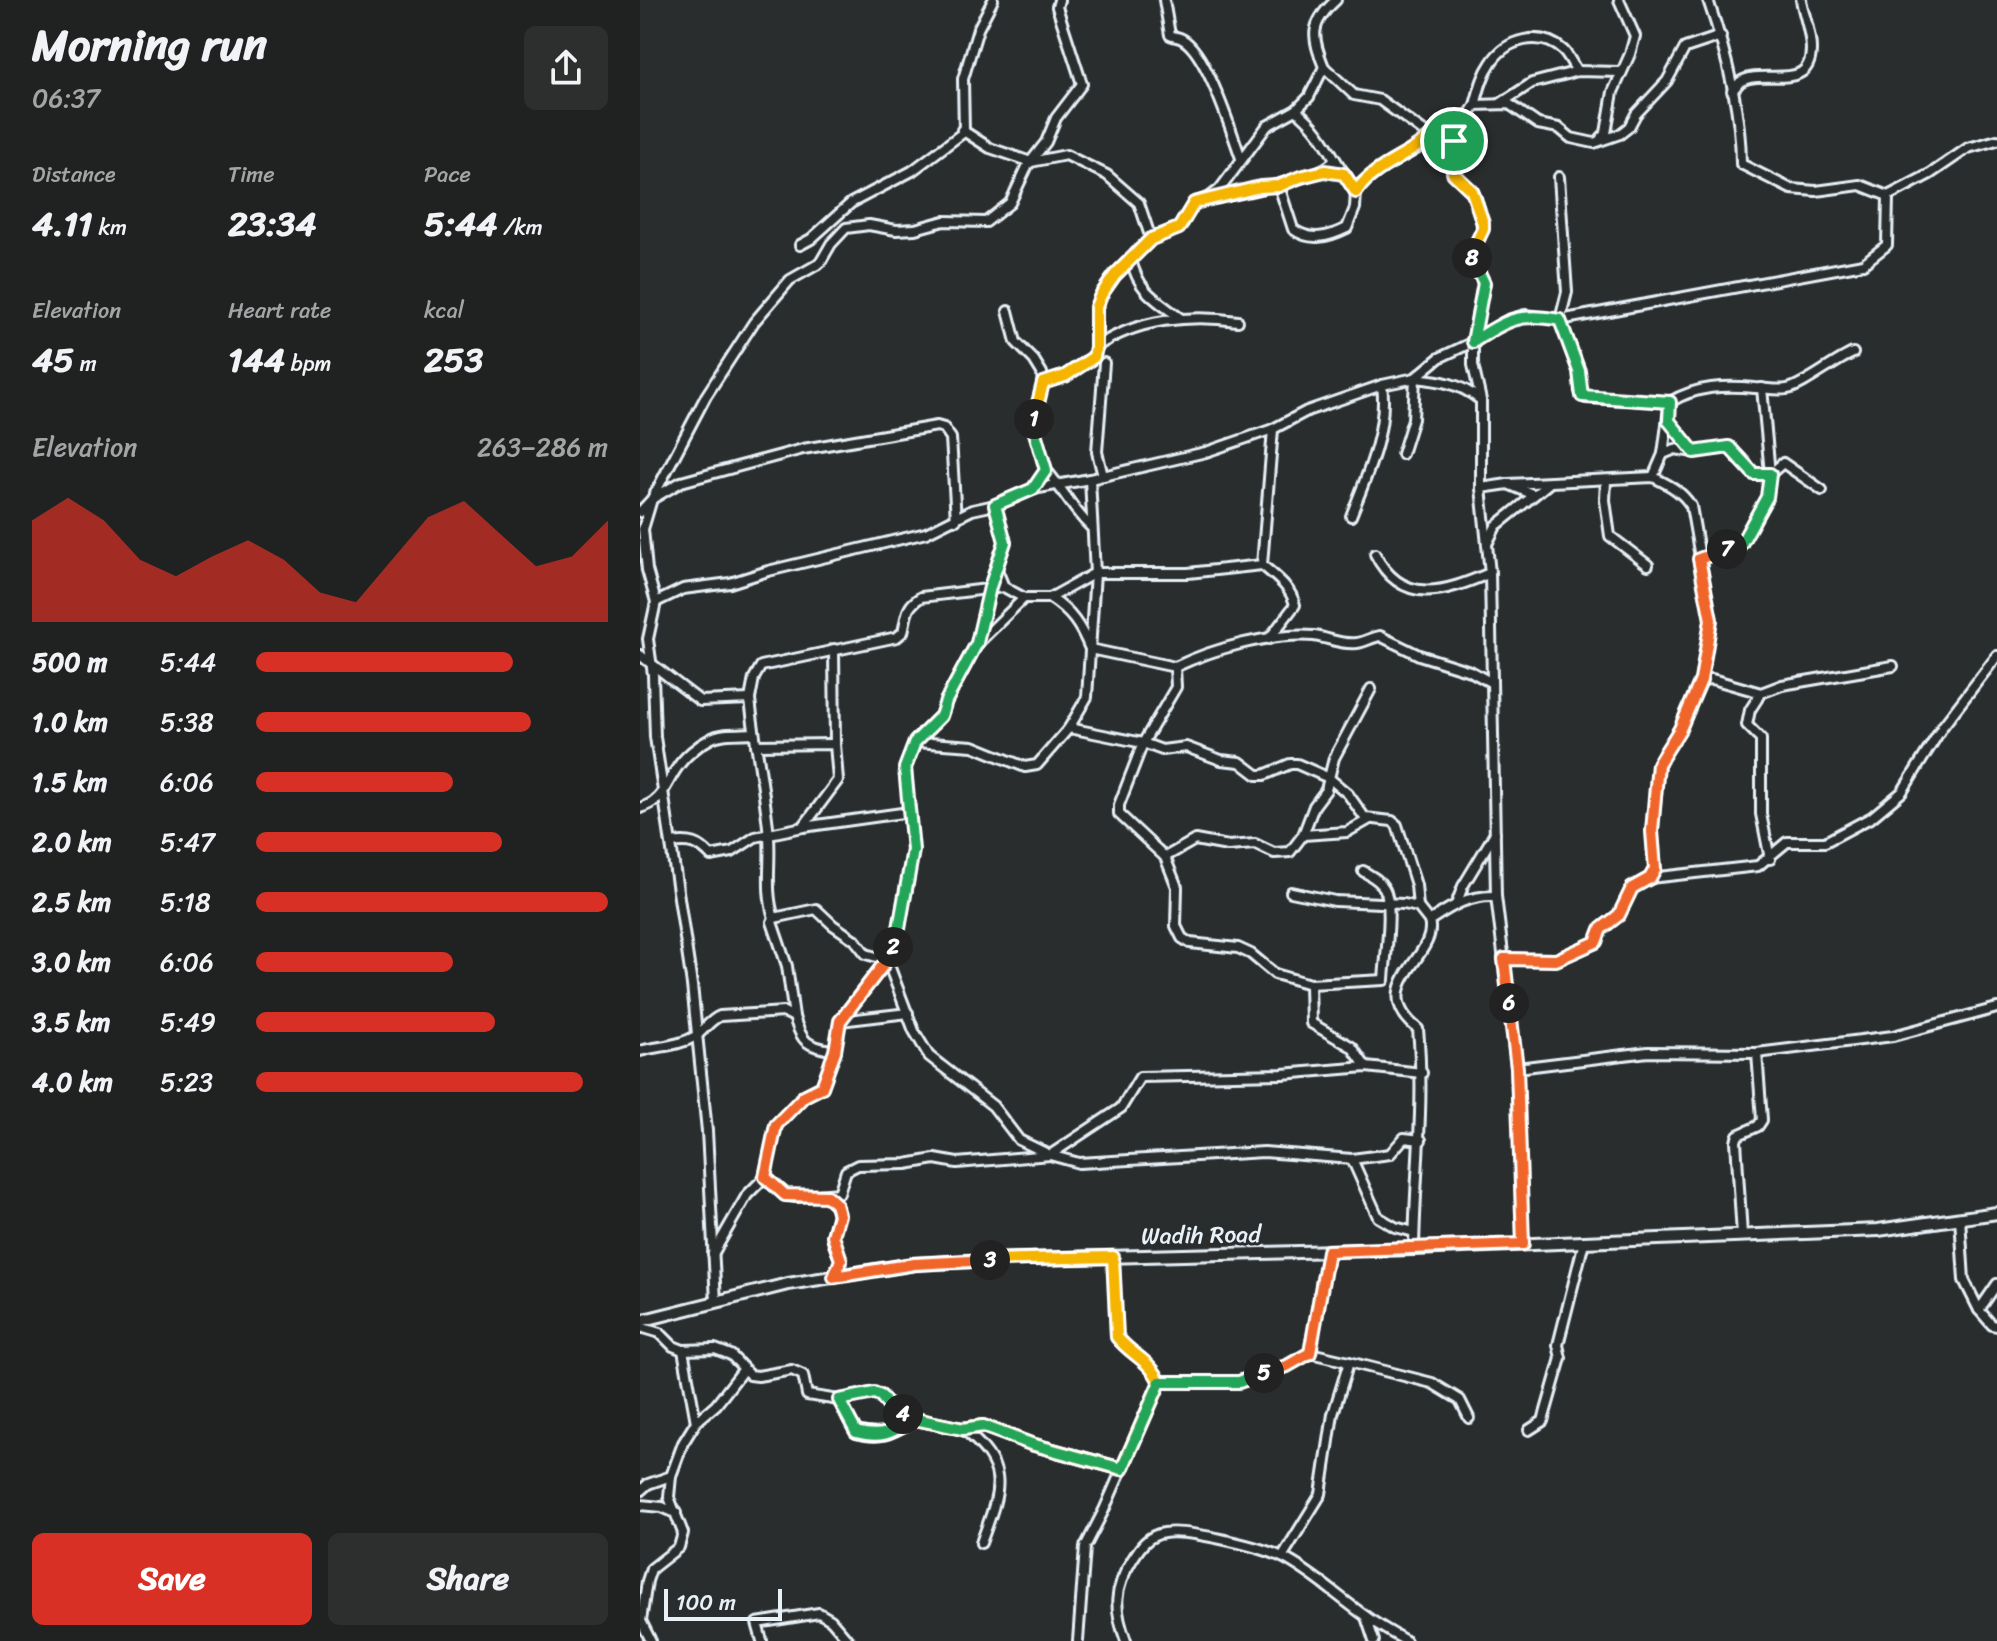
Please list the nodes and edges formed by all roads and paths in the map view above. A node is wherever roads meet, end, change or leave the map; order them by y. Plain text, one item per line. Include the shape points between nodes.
1 (993, 0) edge
2 (1059, 0) edge
3 (1164, 0) edge
4 (1336, 0) edge
5 (1619, 0) edge
6 (1708, 0) edge
7 (1801, 0) edge
8 (1721, 36) junction
9 (1324, 67) junction
10 (1577, 71) junction
11 (1621, 72) junction
12 (1732, 91) junction
13 (1501, 103) junction
14 (1475, 105) junction
15 (1296, 110) junction
16 (963, 131) junction
17 (1432, 135) junction
18 (1997, 140) edge
19 (1454, 141) junction
20 (1594, 143) junction
21 (1241, 158) junction
22 (1335, 159) junction
23 (1031, 162) junction
24 (1325, 171) junction
25 (1344, 174) junction
26 (1559, 177) dead end
27 (1279, 186) junction
28 (1356, 192) junction
29 (1888, 196) junction
30 (1210, 197) junction
31 (1151, 239) junction
32 (800, 245) dead end
33 (1131, 260) junction
34 (1008, 311) dead end
35 (1180, 318) junction
36 (1560, 320) junction
37 (1238, 321) dead end
38 (1473, 342) junction
39 (1096, 347) junction
40 (1853, 353) dead end
41 (1104, 363) dead end
42 (1415, 378) junction
43 (1043, 383) junction
44 (1382, 385) junction
45 (1762, 388) junction
46 (1481, 400) junction
47 (1670, 402) junction
48 (1669, 421) junction
49 (1273, 429) junction
50 (1694, 452) junction
51 (1402, 454) dead end
52 (1663, 454) junction
53 (1768, 454) junction
54 (1783, 463) junction
55 (1046, 470) junction
56 (1770, 474) junction
57 (1103, 476) junction
58 (1653, 477) junction
59 (1090, 479) junction
60 (1606, 480) junction
61 (1058, 484) junction
62 (1508, 484) junction
63 (1548, 484) junction
64 (1481, 488) junction
65 (1033, 489) junction
66 (1822, 490) dead end
67 (1532, 494) junction
68 (652, 499) junction
69 (995, 505) junction
70 (640, 512) edge
71 (1351, 516) dead end
72 (956, 520) junction
73 (1092, 528) junction
74 (1487, 544) junction
75 (1375, 554) dead end
76 (1699, 559) junction
77 (1262, 565) junction
78 (1648, 565) dead end
79 (997, 569) junction
80 (1095, 573) junction
81 (1490, 573) junction
82 (990, 587) junction
83 (1004, 587) junction
84 (1024, 598) junction
85 (1050, 598) junction
86 (656, 602) junction
87 (1269, 639) junction
88 (644, 642) edge
89 (977, 643) junction
90 (834, 649) junction
91 (1090, 649) junction
92 (640, 655) edge
93 (1997, 656) edge
94 (650, 663) junction
95 (1893, 666) dead end
96 (1175, 667) junction
97 (1701, 680) junction
98 (1492, 683) junction
99 (1371, 689) dead end
100 (1761, 693) junction
101 (750, 699) junction
102 (1069, 728) junction
103 (754, 733) junction
104 (915, 742) junction
105 (1143, 743) junction
106 (835, 744) junction
107 (756, 745) junction
108 (1329, 778) junction
109 (663, 794) junction
110 (640, 808) edge
111 (909, 812) junction
112 (1370, 819) junction
113 (803, 827) junction
114 (1496, 831) junction
115 (769, 834) junction
116 (1303, 835) junction
117 (672, 843) junction
118 (1165, 857) junction
119 (1770, 859) junction
120 (1363, 871) dead end
121 (1650, 878) junction
122 (1291, 892) dead end
123 (1496, 896) junction
124 (1457, 902) junction
125 (1388, 903) junction
126 (1418, 907) junction
127 (774, 918) junction
128 (1429, 921) junction
129 (1504, 959) junction
130 (887, 960) junction
131 (1384, 980) junction
132 (1400, 983) junction
133 (1310, 984) junction
134 (1997, 1008) edge
135 (908, 1013) junction
136 (794, 1017) junction
137 (840, 1021) junction
138 (696, 1035) junction
139 (640, 1051) edge
140 (835, 1051) junction
141 (1757, 1053) junction
142 (1366, 1067) junction
143 (1517, 1068) junction
144 (1422, 1073) junction
145 (1421, 1140) junction
146 (1050, 1155) junction
147 (1352, 1159) junction
148 (765, 1177) junction
149 (827, 1196) junction
150 (1997, 1213) edge
151 (1960, 1218) junction
152 (1414, 1232) junction
153 (1742, 1235) junction
154 (1584, 1242) junction
155 (1523, 1244) junction
156 (1414, 1249) junction
157 (1328, 1251) junction
158 (713, 1255) junction
159 (1113, 1257) junction
160 (834, 1277) junction
161 (1997, 1284) edge
162 (716, 1302) junction
163 (1979, 1310) junction
164 (640, 1321) edge
165 (1997, 1326) edge
166 (640, 1327) edge
167 (683, 1350) junction
168 (1310, 1353) junction
169 (1349, 1362) junction
170 (743, 1370) junction
171 (1160, 1382) junction
172 (839, 1400) junction
173 (1469, 1418) dead end
174 (915, 1419) junction
175 (696, 1422) junction
176 (963, 1429) junction
177 (1529, 1430) dead end
178 (1122, 1469) junction
179 (671, 1476) junction
180 (640, 1491) edge
181 (640, 1505) edge
182 (676, 1514) junction
183 (981, 1543) dead end
184 (1282, 1557) junction
185 (1366, 1617) junction
186 (651, 1641) edge
187 (762, 1641) edge
188 (849, 1641) edge
189 (1078, 1641) edge
190 (1126, 1641) edge
191 (1374, 1641) edge
192 (1406, 1641) edge

1 - 16 street via 963,79
2 - 23 street via 1082,84
3 - 21 street via 1170,35 1185,40 1204,67
4 - 9 street via 1318,19 1313,38
5 - 11 street via 1635,36
6 - 8 street
7 - 12 street via 1810,39 1808,64 1793,76 1750,78
8 - 12 street
8 - 20 street via 1685,48 1667,81 1624,132
9 - 15 street
9 - 17 street via 1354,95 1380,100
10 - 11 street
10 - 13 street via 1532,83
10 - 14 street via 1555,45 1530,38 1517,41 1493,60
11 - 20 street via 1606,133
12 - 29 street via 1741,164 1791,189 1860,185
13 - 14 street
13 - 20 street via 1517,107 1538,124
14 - 19 street
15 - 21 street via 1267,126
15 - 22 street via 1310,120
16 - 23 street via 990,148
16 - 32 street via 912,171 851,203
17 - 19 street
17 - 28 street via 1368,177
18 - 29 street via 1968,148
19 - 38 street via 1453,173 1472,191 1483,223 1472,252 1484,283
21 - 30 street
22 - 24 street
22 - 25 street
23 - 31 street via 1066,155 1107,175 1139,203
23 - 68 street via 1010,203 990,221 944,221 896,230 846,228 820,263 790,280 765,307 706,396
24 - 25 street
24 - 27 street
25 - 28 street
26 - 36 street via 1567,292
27 - 28 street via 1293,229 1319,238 1347,228
27 - 30 street
29 - 36 street via 1887,245 1863,264
30 - 31 street via 1194,203 1179,228
31 - 33 street
33 - 35 street via 1136,279
33 - 39 street via 1097,302
34 - 43 street via 1016,342 1034,360
35 - 37 street
35 - 39 street via 1116,333
36 - 38 street via 1525,315
36 - 47 street via 1579,371 1582,396
38 - 42 street via 1439,358
38 - 46 street
39 - 43 street via 1085,365
40 - 45 street via 1797,387
41 - 57 street via 1097,452
42 - 44 street
42 - 46 street via 1449,381
42 - 51 street via 1413,419
43 - 55 street via 1033,426
44 - 49 street
44 - 71 street via 1382,426
45 - 47 street via 1700,389
45 - 53 street
46 - 64 street
47 - 48 street
48 - 50 street
48 - 52 street
49 - 57 street via 1206,452
49 - 77 street
50 - 52 street via 1675,449
50 - 56 street via 1729,447 1754,474
52 - 58 street
53 - 54 street
53 - 56 street
54 - 56 street
54 - 66 street
55 - 61 street
55 - 65 street
56 - 76 street via 1767,497 1741,544
57 - 59 street
58 - 60 street
58 - 76 street via 1684,495 1691,506
59 - 61 street
59 - 73 street
60 - 63 street
60 - 78 street via 1610,536
61 - 65 street
61 - 73 street via 1071,508
62 - 63 street
62 - 64 street
62 - 67 street
63 - 67 street
64 - 74 street
65 - 69 street
67 - 74 street via 1496,526
68 - 70 street
68 - 72 street via 681,482 803,449 937,426 951,438
68 - 86 street via 643,529
69 - 72 street
69 - 79 street via 1005,542
72 - 86 street via 898,542 730,583 683,589
73 - 80 street
74 - 81 street
75 - 81 street via 1390,577 1420,591 1449,588
76 - 97 street via 1711,620
77 - 80 street via 1188,573
77 - 87 street via 1280,580 1295,605
79 - 82 street
79 - 83 street
80 - 85 street
80 - 91 street
81 - 98 street
82 - 83 street
82 - 89 street
82 - 90 street via 921,597 905,612 903,632 897,637
83 - 84 street
84 - 85 street
84 - 89 street
85 - 91 street via 1072,615
86 - 88 street
87 - 96 street via 1202,654
87 - 98 street via 1317,636 1345,644 1380,636
88 - 94 street
89 - 104 street via 941,716
90 - 101 street via 761,666
90 - 106 street
91 - 96 street
91 - 102 street via 1087,697
92 - 94 street
93 - 119 street via 1943,726 1902,792 1872,817 1825,842 1787,842
94 - 101 street via 700,701
94 - 109 street
95 - 100 street
96 - 105 street via 1176,687
97 - 100 street
97 - 121 street via 1658,764 1652,831 1655,869
98 - 114 street
99 - 108 street via 1334,758
100 - 119 street via 1747,725 1761,739 1761,814
101 - 103 street
102 - 104 street via 1037,765 1025,767 973,746
102 - 105 street
103 - 107 street
103 - 109 street via 708,739 678,765
104 - 111 street via 905,768
105 - 108 street via 1162,750 1186,747 1240,762 1257,775 1297,764
105 - 118 street via 1119,814
106 - 107 street
106 - 113 street via 838,780
107 - 115 street
108 - 112 street
108 - 116 street
109 - 110 street
109 - 117 street
111 - 113 street
111 - 130 street via 913,850 898,934
112 - 116 street via 1347,832
112 - 126 street via 1397,825
113 - 115 street
114 - 123 street
114 - 124 street
115 - 117 street via 711,856 701,845
115 - 127 street via 767,896
116 - 118 street via 1290,852 1281,854 1255,844 1195,840
117 - 138 street
118 - 133 street via 1177,887 1176,926 1182,938 1238,948 1275,974
119 - 121 street via 1745,869
120 - 125 street via 1386,889
121 - 129 street via 1632,888 1619,915 1601,929 1596,942 1556,960
122 - 125 street
123 - 124 street
123 - 129 street
124 - 128 street
125 - 126 street
125 - 131 street
126 - 128 street
127 - 130 street via 816,909 866,954
127 - 136 street
128 - 132 street via 1428,938
129 - 143 street
130 - 135 street
130 - 137 street
131 - 132 street
131 - 133 street
132 - 144 street via 1405,1019 1418,1029
133 - 142 street via 1311,1023 1352,1047
134 - 141 street via 1893,1036
135 - 137 street
135 - 146 street via 929,1056 993,1106 1019,1140
136 - 138 street via 784,1012 720,1016
136 - 140 street via 808,1045
137 - 140 street
138 - 139 street
138 - 158 street
140 - 148 street via 822,1087 804,1096 776,1125
141 - 143 street via 1648,1052
141 - 153 street via 1762,1120 1736,1141
142 - 144 street
142 - 146 street via 1140,1077 1121,1108
143 - 155 street
144 - 145 street
145 - 147 street via 1404,1138 1390,1154
145 - 152 street
146 - 147 street via 1079,1163 1264,1152
146 - 149 street via 858,1165 846,1171 839,1193
147 - 152 street via 1378,1217
148 - 149 street via 785,1195
148 - 158 street via 747,1195
149 - 160 street via 839,1215 833,1236 841,1260
150 - 151 street, Wadih Road
151 - 153 street, Wadih Road via 1878,1230
151 - 163 street via 1964,1280
152 - 156 street
153 - 154 street, Wadih Road
154 - 155 street, Wadih Road
154 - 177 street via 1543,1421
155 - 156 street, Wadih Road
156 - 157 street, Wadih Road
157 - 159 street, Wadih Road
157 - 168 street
158 - 162 street
159 - 160 street, Wadih Road via 914,1264
159 - 171 street via 1117,1337 1152,1366
160 - 162 street, Wadih Road
161 - 163 street
162 - 164 street, Wadih Road
163 - 165 street
166 - 167 street via 660,1333
167 - 170 street via 715,1349 731,1355
167 - 175 street
168 - 169 street
168 - 171 street via 1239,1382
169 - 173 street via 1432,1383 1460,1400
169 - 184 street via 1333,1414 1321,1494
170 - 172 street via 758,1376 792,1370 803,1375 807,1395
170 - 175 street
171 - 178 street
172 - 174 street via 874,1393 890,1408
172 - 174 street via 856,1432 865,1435 892,1432
174 - 176 street
175 - 179 street
176 - 178 street via 983,1426
176 - 183 street via 988,1452 998,1480
178 - 189 street via 1085,1547
179 - 180 street
179 - 182 street via 669,1497
181 - 182 street
182 - 186 street via 683,1533 679,1547 651,1569 641,1606 641,1621
184 - 185 street
184 - 190 street via 1225,1540 1180,1534 1163,1533 1145,1541 1118,1594 1117,1621
185 - 191 street
185 - 192 street
187 - 188 street via 757,1623 819,1613

